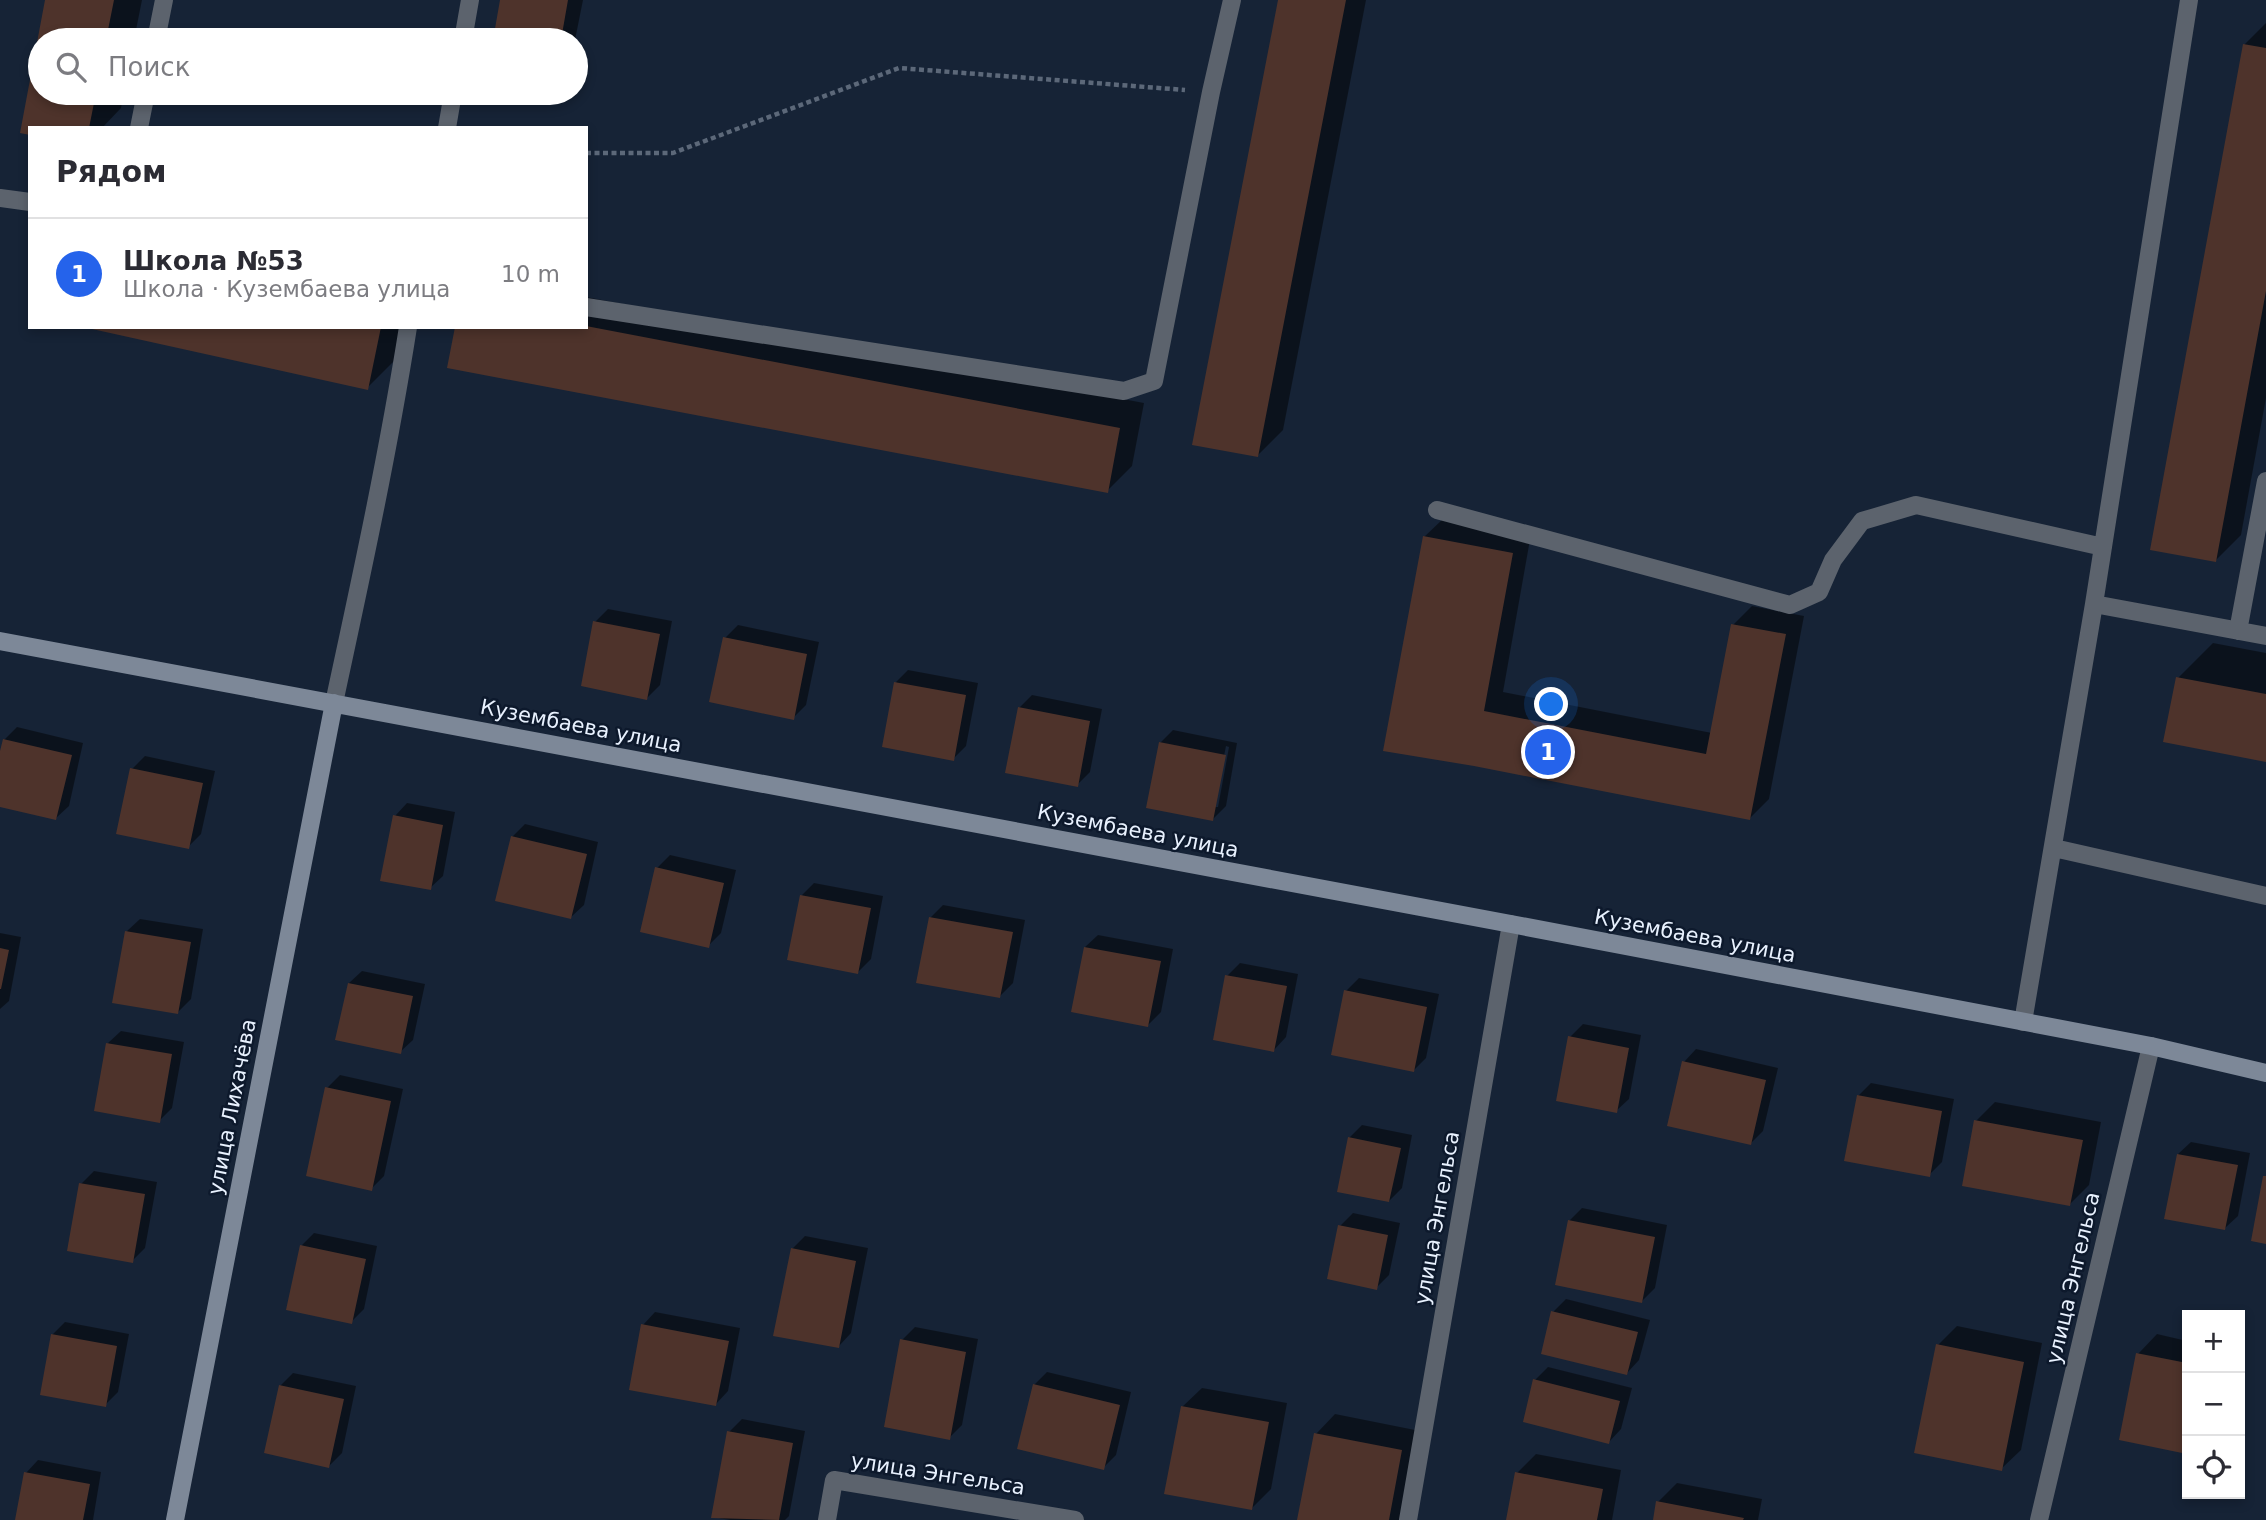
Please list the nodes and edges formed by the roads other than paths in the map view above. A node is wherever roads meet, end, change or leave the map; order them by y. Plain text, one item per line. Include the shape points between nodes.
1 (164, 0) edge
2 (470, 0) edge
3 (1232, 0) edge
4 (2189, 0) edge
5 (158, 28) edge
6 (465, 28) edge
7 (144, 105) edge
8 (451, 105) edge
9 (139, 126) edge
10 (447, 126) edge
11 (0, 198) edge
12 (28, 202) edge
13 (588, 307) edge
14 (408, 329) edge
15 (2266, 481) edge
16 (1437, 510) dead end
17 (2103, 547) junction
18 (2095, 604) junction
19 (2238, 631) junction
20 (2266, 636) edge
21 (0, 641) edge
22 (334, 703) junction
23 (2054, 848) junction
24 (2266, 895) edge
25 (1511, 924) junction
26 (2023, 1022) junction
27 (2151, 1046) junction
28 (2266, 1073) edge
29 (175, 1520) edge
30 (827, 1520) edge
31 (1075, 1520) edge
32 (1408, 1520) edge
33 (2039, 1520) edge

1 - 5 street
2 - 6 street
3 - 13 street via 1154,380 1124,391
4 - 17 street
7 - 9 street
8 - 10 street
11 - 12 street
14 - 22 street
15 - 19 street
16 - 17 street via 1790,605 1819,592 1833,560 1862,520 1916,505
17 - 18 street
18 - 19 street
18 - 23 street
19 - 20 street
21 - 22 street, Кузембаева улица
22 - 25 street, Кузембаева улица
22 - 29 street, улица Лихачёва
23 - 24 street
23 - 26 street
25 - 26 street, Кузембаева улица
25 - 32 street, улица Энгельса
26 - 27 street, Кузембаева улица
27 - 28 street, Кузембаева улица
27 - 33 street, улица Энгельса
30 - 31 street, улица Энгельса via 834,1480

